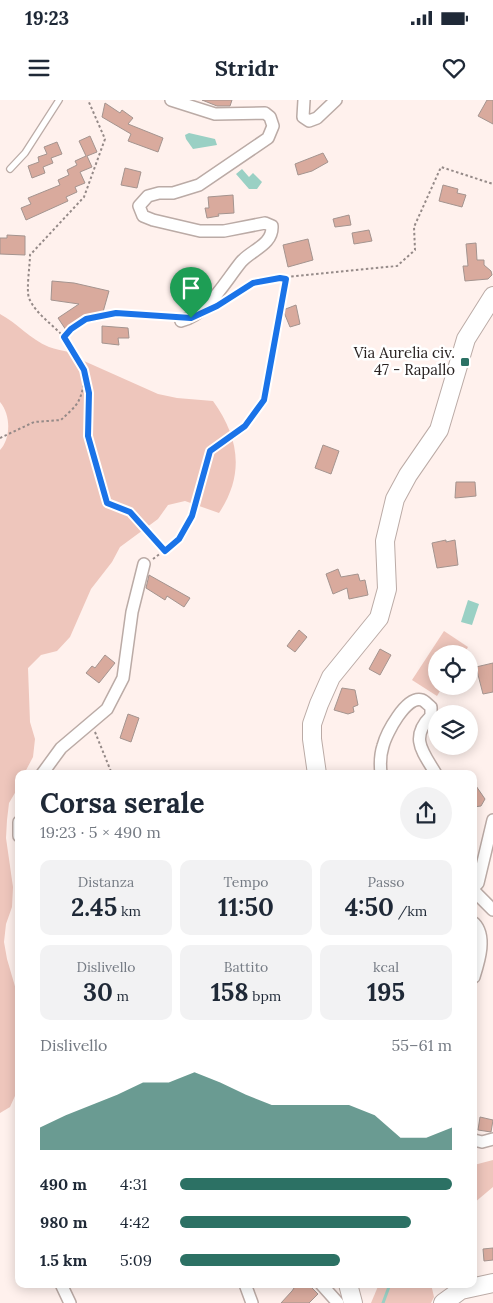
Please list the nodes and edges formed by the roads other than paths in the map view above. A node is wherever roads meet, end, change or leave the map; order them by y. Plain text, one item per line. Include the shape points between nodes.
1 (59, 100) edge
2 (170, 100) edge
3 (304, 100) edge
4 (336, 100) edge
5 (10, 169) dead end
6 (493, 296) edge
7 (186, 320) road end
8 (144, 564) road end
9 (45, 770) edge
10 (316, 770) edge
11 (381, 770) edge
12 (434, 770) edge
13 (493, 820) edge
14 (477, 884) edge
15 (477, 894) edge
16 (493, 910) edge
17 (477, 926) edge
18 (477, 962) edge
19 (493, 1140) edge
20 (477, 1141) edge
21 (493, 1283) edge
22 (477, 1285) edge
23 (63, 1288) edge
24 (246, 1288) edge
25 (325, 1288) edge
26 (349, 1288) edge
27 (467, 1288) edge
28 (70, 1303) edge
29 (252, 1303) edge
30 (338, 1303) edge
31 (353, 1303) edge
32 (443, 1303) edge

1 - 5 lane via 25,153
2 - 7 street via 215,114 265,113 273,126 268,138 199,185 173,194 148,196 139,206 143,216 200,231 266,223 272,226 264,245 241,262 228,282
3 - 4 street via 303,117 309,121 317,118
6 - 10 main road via 466,339 439,430 395,499 385,541 388,589 379,618 332,678 318,704 312,724
8 - 9 street via 132,612 123,678 107,709 61,748
11 - 12 street via 382,747 389,730 407,706 416,700 423,700 431,707 431,716 424,723 419,745
13 - 14 street
15 - 16 street
17 - 18 street via 481,942
19 - 20 street
21 - 22 main road
23 - 28 street
24 - 29 street
25 - 30 street
26 - 31 main road
27 - 32 main road

